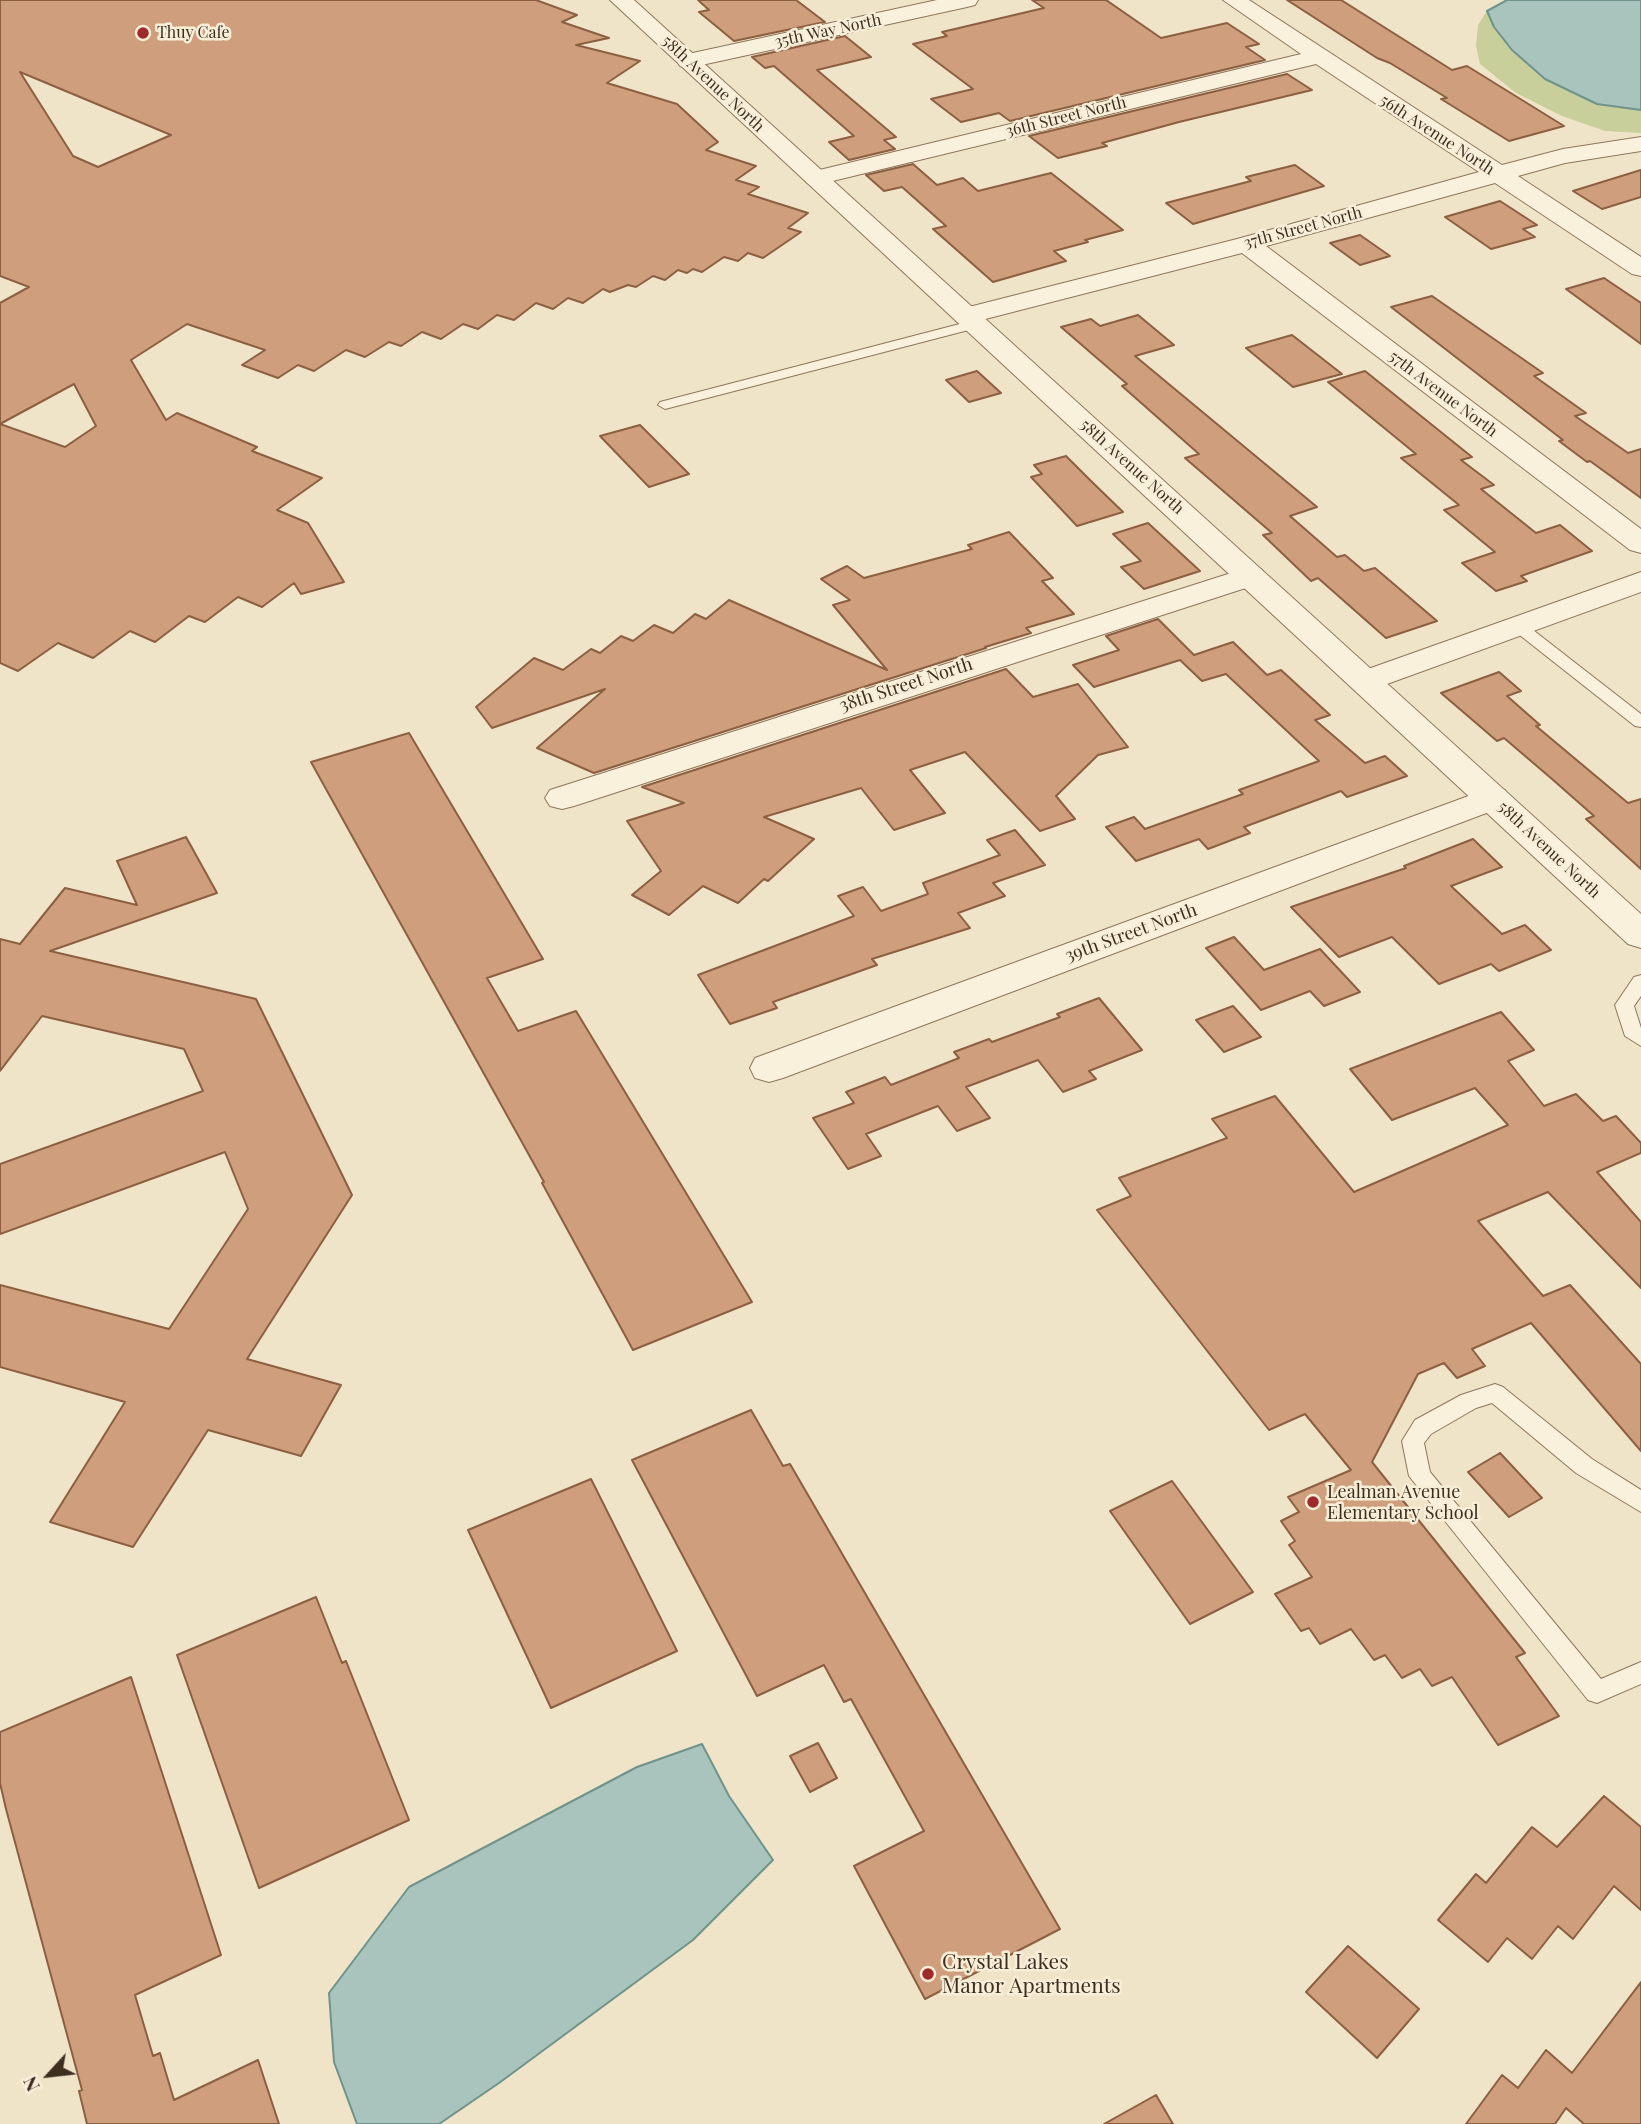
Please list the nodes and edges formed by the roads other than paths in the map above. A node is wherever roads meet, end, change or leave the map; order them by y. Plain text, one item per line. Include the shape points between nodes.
1 (621, 0) edge
2 (967, 0) edge
3 (1234, 0) edge
4 (1317, 57) junction
5 (688, 61) junction
6 (1641, 144) edge
7 (1496, 175) junction
8 (816, 178) junction
9 (1246, 244) junction
10 (1641, 268) edge
11 (971, 320) junction
12 (664, 405) dead end
13 (1641, 544) edge
14 (1250, 576) junction
15 (1641, 581) edge
16 (1518, 625) junction
17 (1365, 681) junction
18 (1641, 722) edge
19 (562, 798) dead end
20 (1493, 799) junction
21 (1641, 935) edge
22 (1641, 982) edge
23 (1641, 1040) edge
24 (769, 1068) dead end
25 (1641, 1502) edge
26 (1641, 1673) edge

1 - 5 street, 58th Avenue North
2 - 5 street, 35th Way North
3 - 4 street, 56th Avenue North
4 - 7 street, 56th Avenue North
4 - 8 street, 36th Street North
5 - 8 street, 58th Avenue North
6 - 7 street, 37th Street North via 1563,156
7 - 9 street, 37th Street North
7 - 10 street, 56th Avenue North
8 - 11 street, 58th Avenue North
9 - 11 street, 37th Street North
9 - 13 street, 57th Avenue North
11 - 12 lane
11 - 14 street, 58th Avenue North
14 - 17 street, 58th Avenue North
14 - 19 street, 38th Street North
15 - 16 street
16 - 17 street
16 - 18 lane
17 - 20 street, 58th Avenue North
20 - 21 street, 58th Avenue North
20 - 24 street, 39th Street North
22 - 23 lane via 1625,1005 1632,1031
25 - 26 lane via 1584,1466 1495,1393 1469,1401 1423,1427 1413,1441 1420,1476 1597,1692

